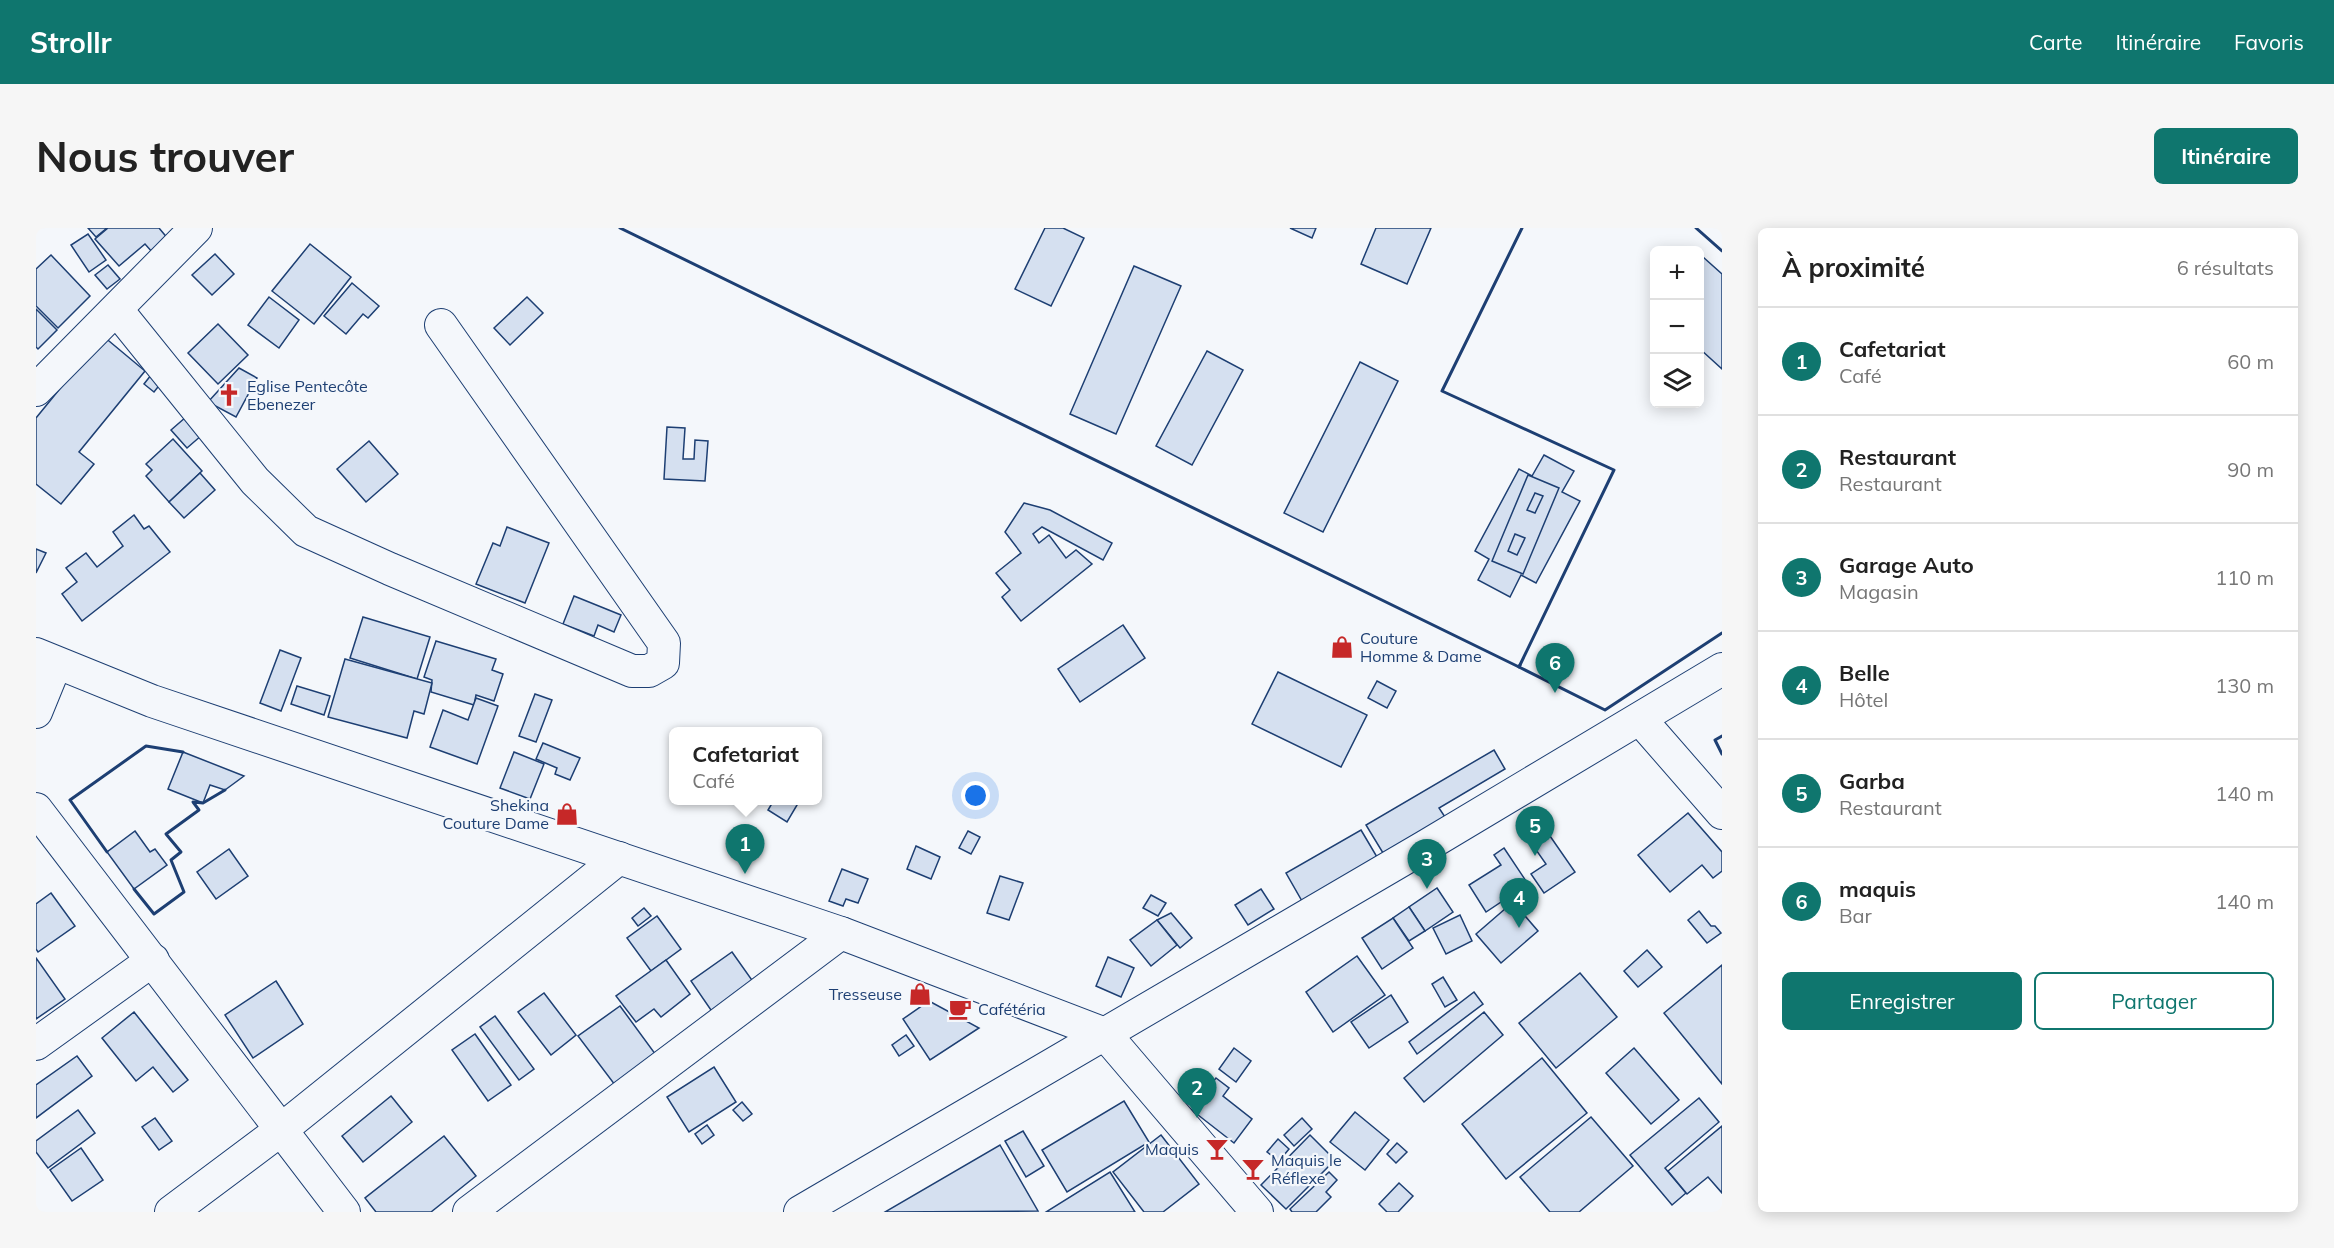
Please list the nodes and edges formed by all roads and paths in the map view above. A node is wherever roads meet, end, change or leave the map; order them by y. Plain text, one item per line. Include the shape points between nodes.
1 (196, 228) edge
2 (117, 310) junction
3 (441, 325) dead end
4 (36, 390) edge
5 (46, 659) edge
6 (1722, 669) edge
7 (36, 712) edge
8 (1640, 719) junction
9 (36, 809) edge
10 (1722, 813) edge
11 (619, 858) junction
12 (841, 933) junction
13 (153, 960) junction
14 (1105, 1034) junction
15 (36, 1044) edge
16 (282, 1129) junction
17 (171, 1212) edge
18 (344, 1212) edge
19 (470, 1212) edge
20 (800, 1212) edge
21 (1257, 1212) edge

1 - 2 street
2 - 3 street via 255,481 306,531 632,671 649,671 663,663 664,643
2 - 4 street
5 - 7 street
5 - 11 street via 152,701
6 - 8 street
8 - 10 street
8 - 14 street
9 - 13 street
11 - 12 street
11 - 16 street
12 - 14 street
12 - 19 street
13 - 15 street
13 - 16 street
14 - 20 street
14 - 21 street
16 - 17 street
16 - 18 street

